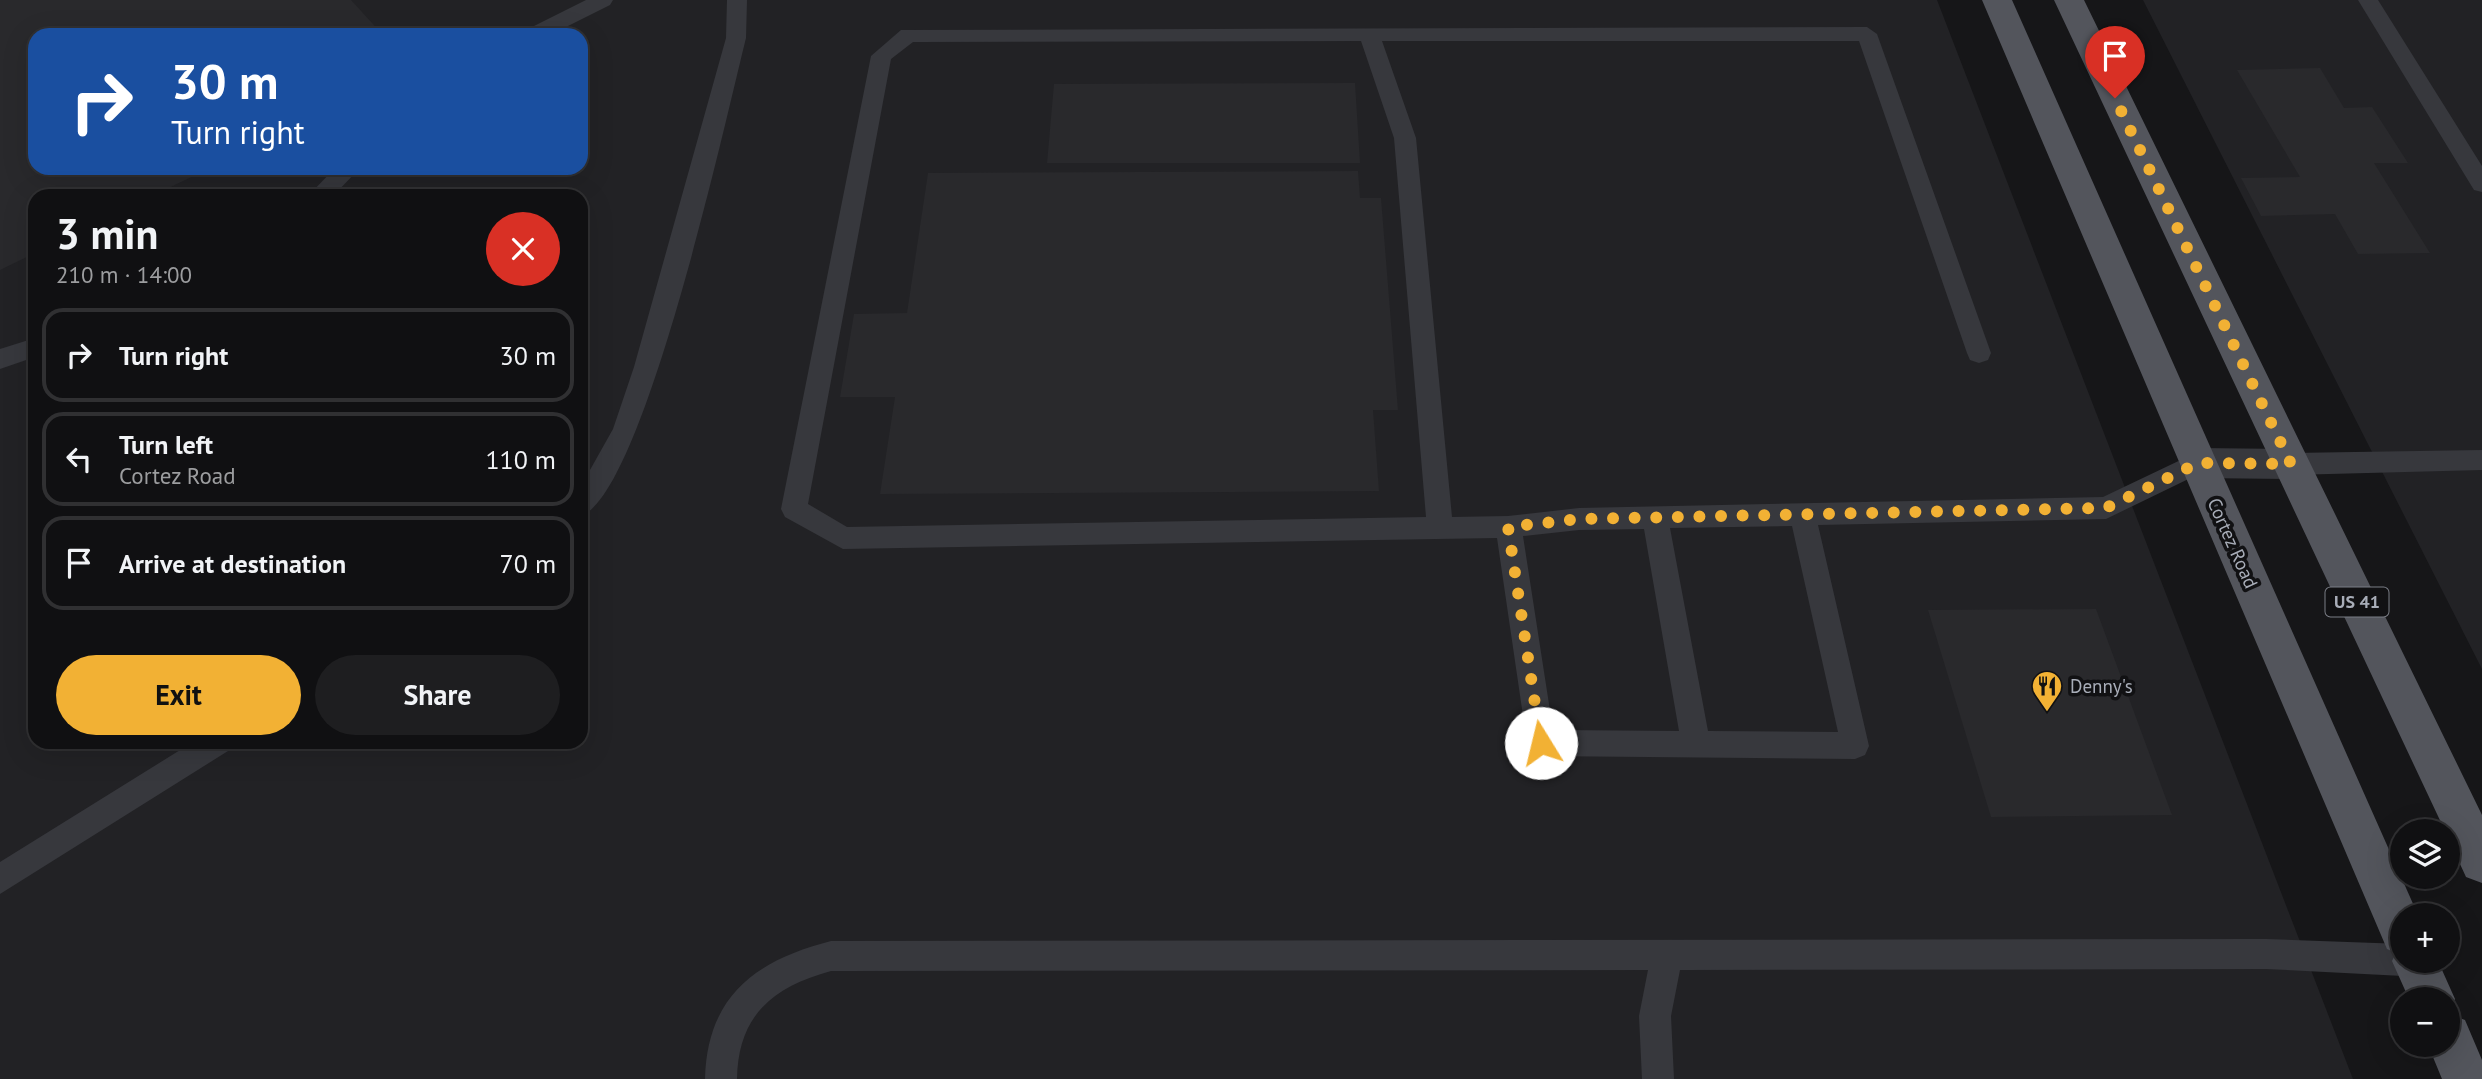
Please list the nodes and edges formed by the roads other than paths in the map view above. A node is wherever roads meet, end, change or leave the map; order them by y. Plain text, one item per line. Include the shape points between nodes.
1 (603, 0) edge
2 (737, 0) edge
3 (1997, 0) edge
4 (2068, 0) edge
5 (2368, 0) edge
6 (547, 28) edge
7 (1369, 35) junction
8 (342, 175) edge
9 (2482, 184) edge
10 (326, 189) edge
11 (28, 349) edge
12 (1979, 353) dead end
13 (0, 359) edge
14 (2482, 460) edge
15 (2198, 463) junction
16 (2291, 464) junction
17 (588, 498) edge
18 (1802, 514) junction
19 (1655, 517) junction
20 (1508, 527) junction
21 (1440, 529) junction
22 (1696, 744) junction
23 (207, 749) edge
24 (2482, 862) edge
25 (0, 878) edge
26 (2390, 903) edge
27 (1670, 955) junction
28 (2390, 959) edge
29 (2457, 1057) edge
30 (721, 1079) edge
31 (1658, 1079) edge
32 (2466, 1079) edge

1 - 6 lane
2 - 17 lane via 736,38 654,341 614,458
3 - 15 main road, Cortez Road
4 - 16 main road, US 41
5 - 9 lane
7 - 12 lane via 1867,34
7 - 21 lane via 1405,138
7 - 21 lane via 908,35 881,55 794,509 843,538
8 - 10 lane
11 - 13 lane
14 - 16 lane
15 - 16 street
15 - 18 lane via 2106,508
15 - 26 main road, Cortez Road
16 - 24 main road, US 41
18 - 19 lane
18 - 22 lane via 1855,746
19 - 20 lane
19 - 22 lane
20 - 21 lane
20 - 22 lane via 1541,743
23 - 25 lane
27 - 28 lane via 2266,954
27 - 30 lane via 831,956 797,964 765,983 741,1009 726,1041
27 - 31 lane via 1660,977 1655,1008
29 - 32 main road

